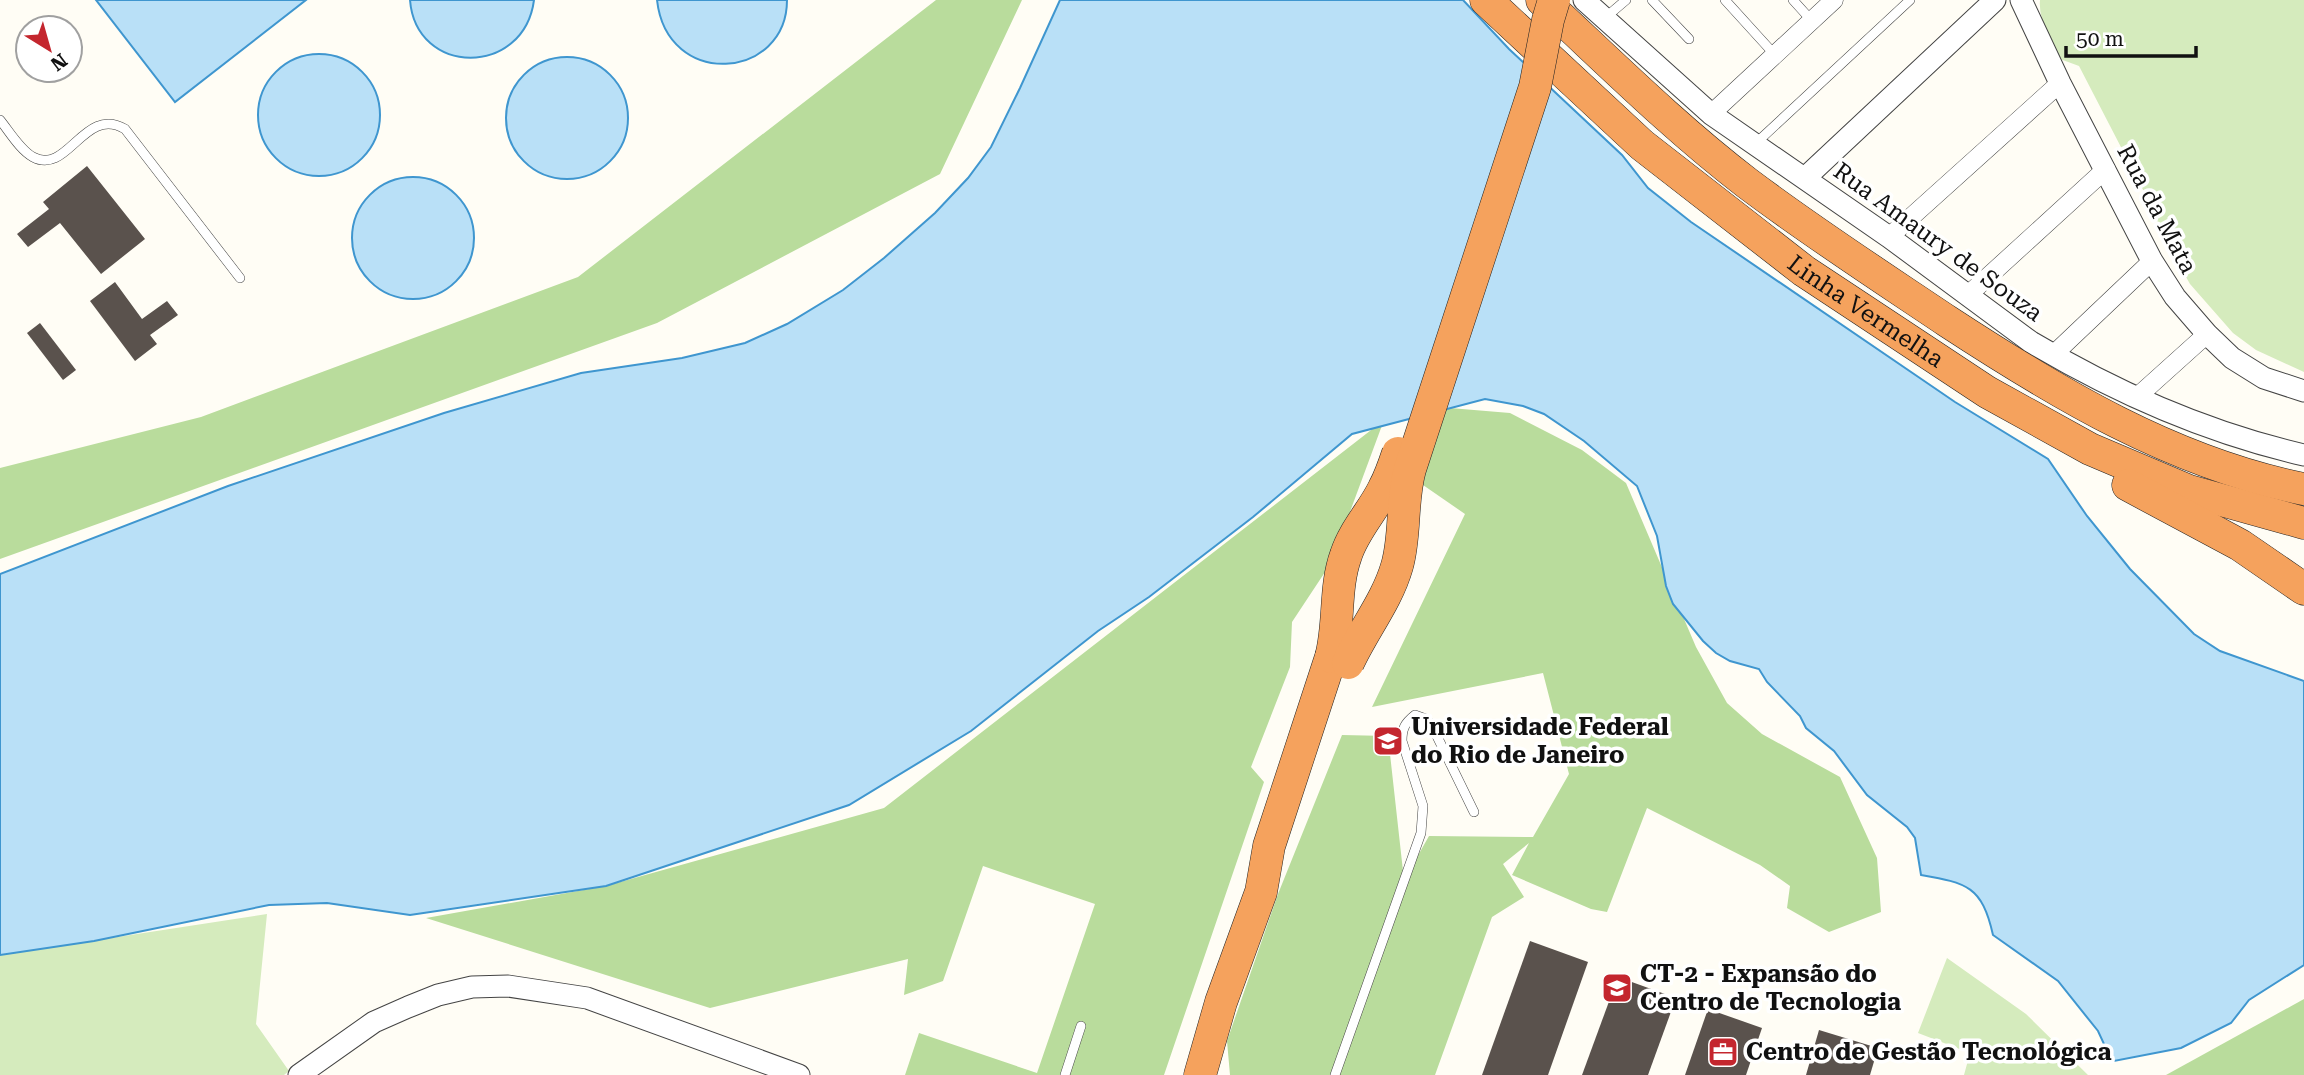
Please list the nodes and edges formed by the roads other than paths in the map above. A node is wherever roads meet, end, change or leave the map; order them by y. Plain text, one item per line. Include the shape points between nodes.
1 (1486, 0) edge
2 (1584, 0) edge
3 (1626, 0) edge
4 (1652, 0) edge
5 (1725, 0) edge
6 (1793, 0) edge
7 (1834, 0) edge
8 (1910, 0) edge
9 (1995, 0) edge
10 (2021, 0) edge
11 (1548, 7) edge
12 (1604, 19) junction
13 (1812, 21) junction
14 (1689, 39) dead end
15 (1775, 55) junction
16 (2060, 83) junction
17 (1711, 114) junction
18 (0, 120) edge
19 (1755, 144) junction
20 (2106, 169) junction
21 (1805, 178) junction
22 (1889, 237) junction
23 (2152, 261) junction
24 (240, 278) dead end
25 (1968, 295) junction
26 (2207, 334) junction
27 (2053, 355) junction
28 (1987, 391) junction
29 (2304, 391) edge
30 (2137, 397) junction
31 (2304, 455) edge
32 (2304, 489) edge
33 (2304, 523) edge
34 (2304, 589) edge
35 (1312, 745) junction
36 (1474, 812) dead end
37 (1081, 1026) dead end
38 (299, 1075) edge
39 (799, 1075) edge
40 (1065, 1075) edge
41 (1200, 1075) edge
42 (1335, 1075) edge

1 - 28 highway, Linha Vermelha via 1642,145 1804,271
2 - 12 street, Rua Amaury de Souza
3 - 12 lane
4 - 14 lane
5 - 15 lane
6 - 13 lane
7 - 13 street
8 - 19 lane
9 - 21 street
10 - 16 street, Rua da Mata
11 - 32 highway, Linha Vermelha via 1746,182 1849,256 2036,377 2107,419 2208,462
11 - 35 highway, bridge via 1389,478 1346,554 1335,643
11 - 35 highway, bridge via 1535,87 1405,486 1396,570
12 - 17 street, Rua Amaury de Souza
13 - 15 street
15 - 17 street
16 - 20 street, Rua da Mata
16 - 22 street
17 - 19 street, Rua Amaury de Souza
18 - 24 lane via 32,156 45,161 101,124 125,130
19 - 21 street, Rua Amaury de Souza
20 - 23 street, Rua da Mata
20 - 25 street
21 - 22 street, Rua Amaury de Souza
22 - 25 street, Rua Amaury de Souza
23 - 26 street, Rua da Mata
23 - 27 street
25 - 27 street, Rua Amaury de Souza
26 - 29 street, Rua da Mata via 2232,358 2264,378
26 - 30 street
27 - 30 street, Rua Amaury de Souza
28 - 33 highway, Linha Vermelha via 2090,449 2189,491
28 - 34 highway via 2088,464 2240,545
30 - 31 street, Rua Amaury de Souza via 2276,449
35 - 41 highway via 1269,846 1261,892
36 - 42 lane via 1432,726 1415,715 1402,730 1402,741 1423,806 1421,833
37 - 40 lane
38 - 39 street via 374,1022 408,1007 450,992 509,986 587,998

